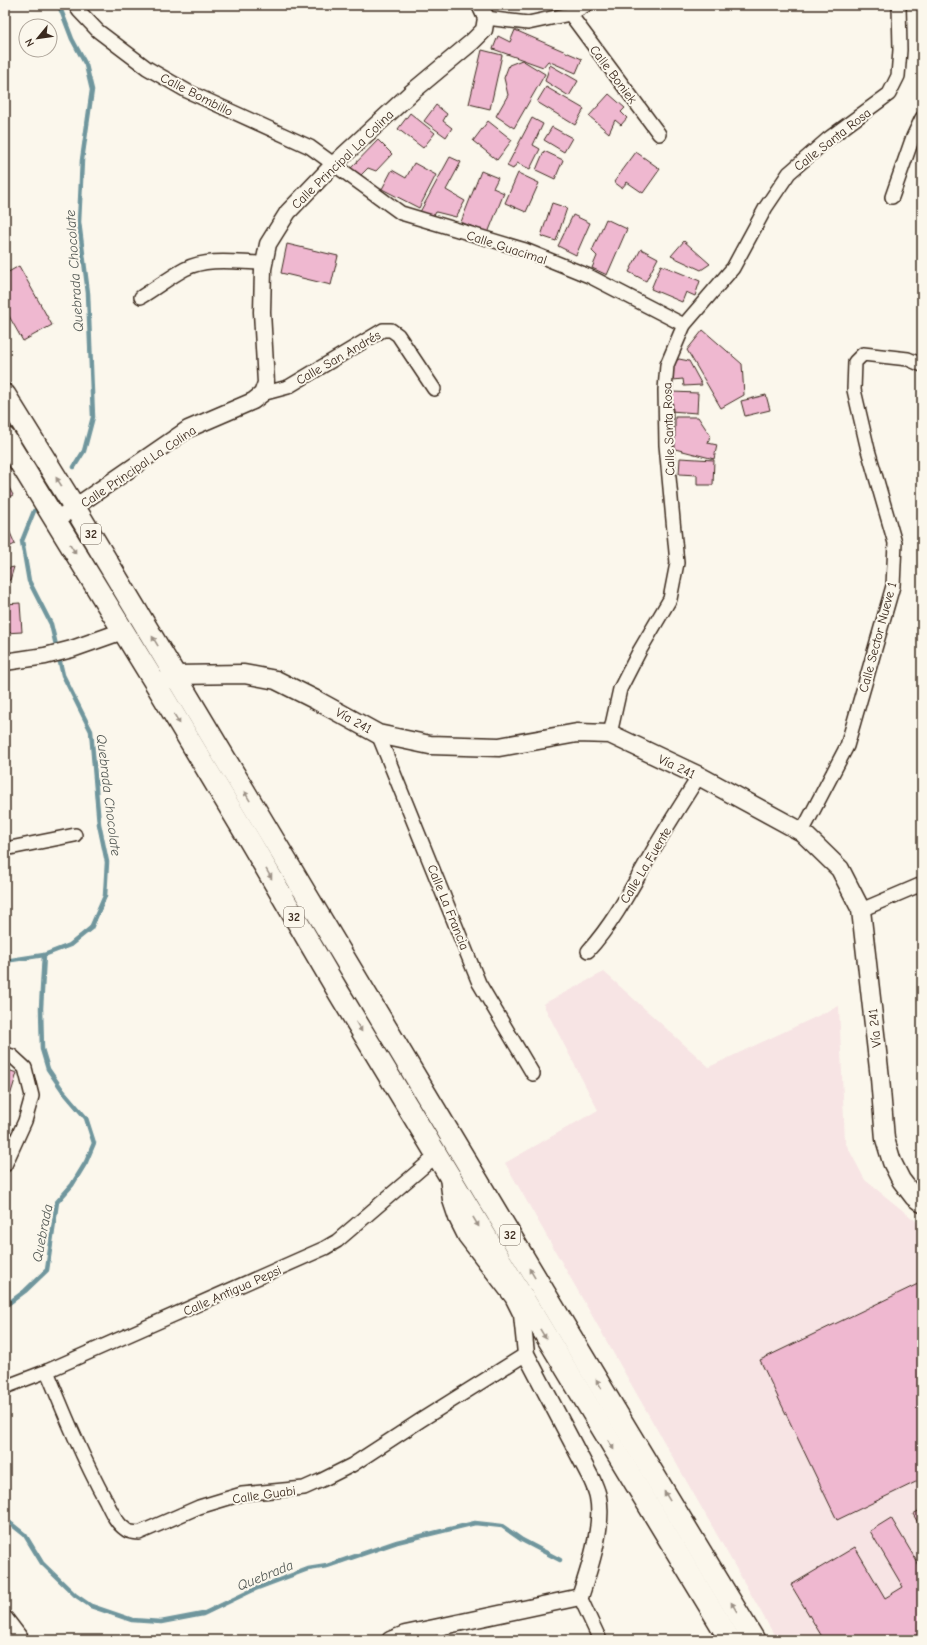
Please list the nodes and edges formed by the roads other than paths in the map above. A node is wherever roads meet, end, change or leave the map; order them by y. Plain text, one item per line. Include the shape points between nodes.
1 (75, 5) edge
2 (586, 5) edge
3 (899, 5) edge
4 (483, 11) edge
5 (570, 14) junction
6 (922, 118) edge
7 (659, 134) dead end
8 (333, 165) junction
9 (892, 197) dead end
10 (264, 263) junction
11 (141, 297) dead end
12 (684, 325) junction
13 (922, 365) edge
14 (434, 389) dead end
15 (262, 394) junction
16 (5, 396) edge
17 (5, 438) edge
18 (75, 508) junction
19 (56, 520) junction
20 (123, 632) junction
21 (5, 662) edge
22 (175, 675) junction
23 (157, 686) junction
24 (378, 734) junction
25 (610, 734) junction
26 (699, 776) junction
27 (802, 832) junction
28 (75, 835) dead end
29 (5, 849) edge
30 (922, 884) edge
31 (861, 910) junction
32 (588, 951) dead end
33 (5, 1054) edge
34 (533, 1074) dead end
35 (436, 1155) junction
36 (5, 1165) edge
37 (447, 1174) junction
38 (922, 1203) edge
39 (526, 1354) junction
40 (47, 1371) junction
41 (5, 1387) edge
42 (580, 1597) junction
43 (5, 1619) edge
44 (21, 1640) edge
45 (390, 1640) edge
46 (600, 1640) edge
47 (730, 1640) edge
48 (754, 1640) edge

1 - 8 street, Calle Bombillo via 98,31 146,68 187,91 310,147
2 - 5 street
3 - 12 street, Calle Santa Rosa via 898,76 889,94 828,139 788,173 766,207 733,268
4 - 5 street via 528,23
4 - 8 street, Calle Principal La Colina via 484,30
5 - 7 street, Calle Boniek
6 - 9 street via 912,137
8 - 10 street, Calle Principal La Colina via 288,212 268,244
8 - 12 street, Calle Guacimal via 401,213 539,256 589,276
10 - 11 street via 200,264 186,269
10 - 15 street, Calle Principal La Colina via 262,312 266,383
12 - 25 street, Calle Santa Rosa via 667,365 665,390 666,444 677,563 670,598 620,689
13 - 27 street, Calle Sector Nueve 1 via 908,359 864,354 855,362 854,390 868,450 895,543 893,586 847,746
14 - 15 street, Calle San Andrés via 398,335 391,330 383,330 288,387
15 - 18 street, Calle Principal La Colina via 242,406 188,429
18 -> 16 highway, 32
17 - 19 highway, 32
18 - 19 street, Calle Principal La Colina
22 -> 18 highway, 32
19 -> 20 highway, 32
20 - 21 street via 45,656
20 - 23 highway, 32
22 - 23 main road
22 - 24 main road, Vía 241 via 244,674 276,680
48 -> 22 highway, 32
23 -> 35 highway, 32
24 - 25 main road, Vía 241 via 430,745 499,747 577,733
24 - 34 street, Calle La Francia via 479,983
25 - 26 main road, Vía 241
26 - 27 main road, Vía 241
26 - 32 street, Calle La Fuente via 628,895 602,935
27 - 31 main road, Vía 241 via 840,869
28 - 29 street
30 - 31 street
31 - 38 main road, Vía 241 via 885,1140 901,1180
33 - 36 street via 12,1056 26,1068 32,1096
35 - 37 highway, 32
35 - 40 street, Calle Antigua Pepsi via 342,1237 325,1248
37 - 39 street via 451,1200 466,1236 513,1297 522,1315
37 -> 47 highway, 32
39 - 40 street, Calle Guabi via 352,1465 322,1480 304,1488 242,1494 199,1507 139,1532 125,1530 118,1523 73,1434
39 - 42 street via 592,1480 598,1497 598,1531
40 - 41 street, Calle Antigua Pepsi
42 - 45 street via 405,1634
42 - 46 street
43 - 44 street

